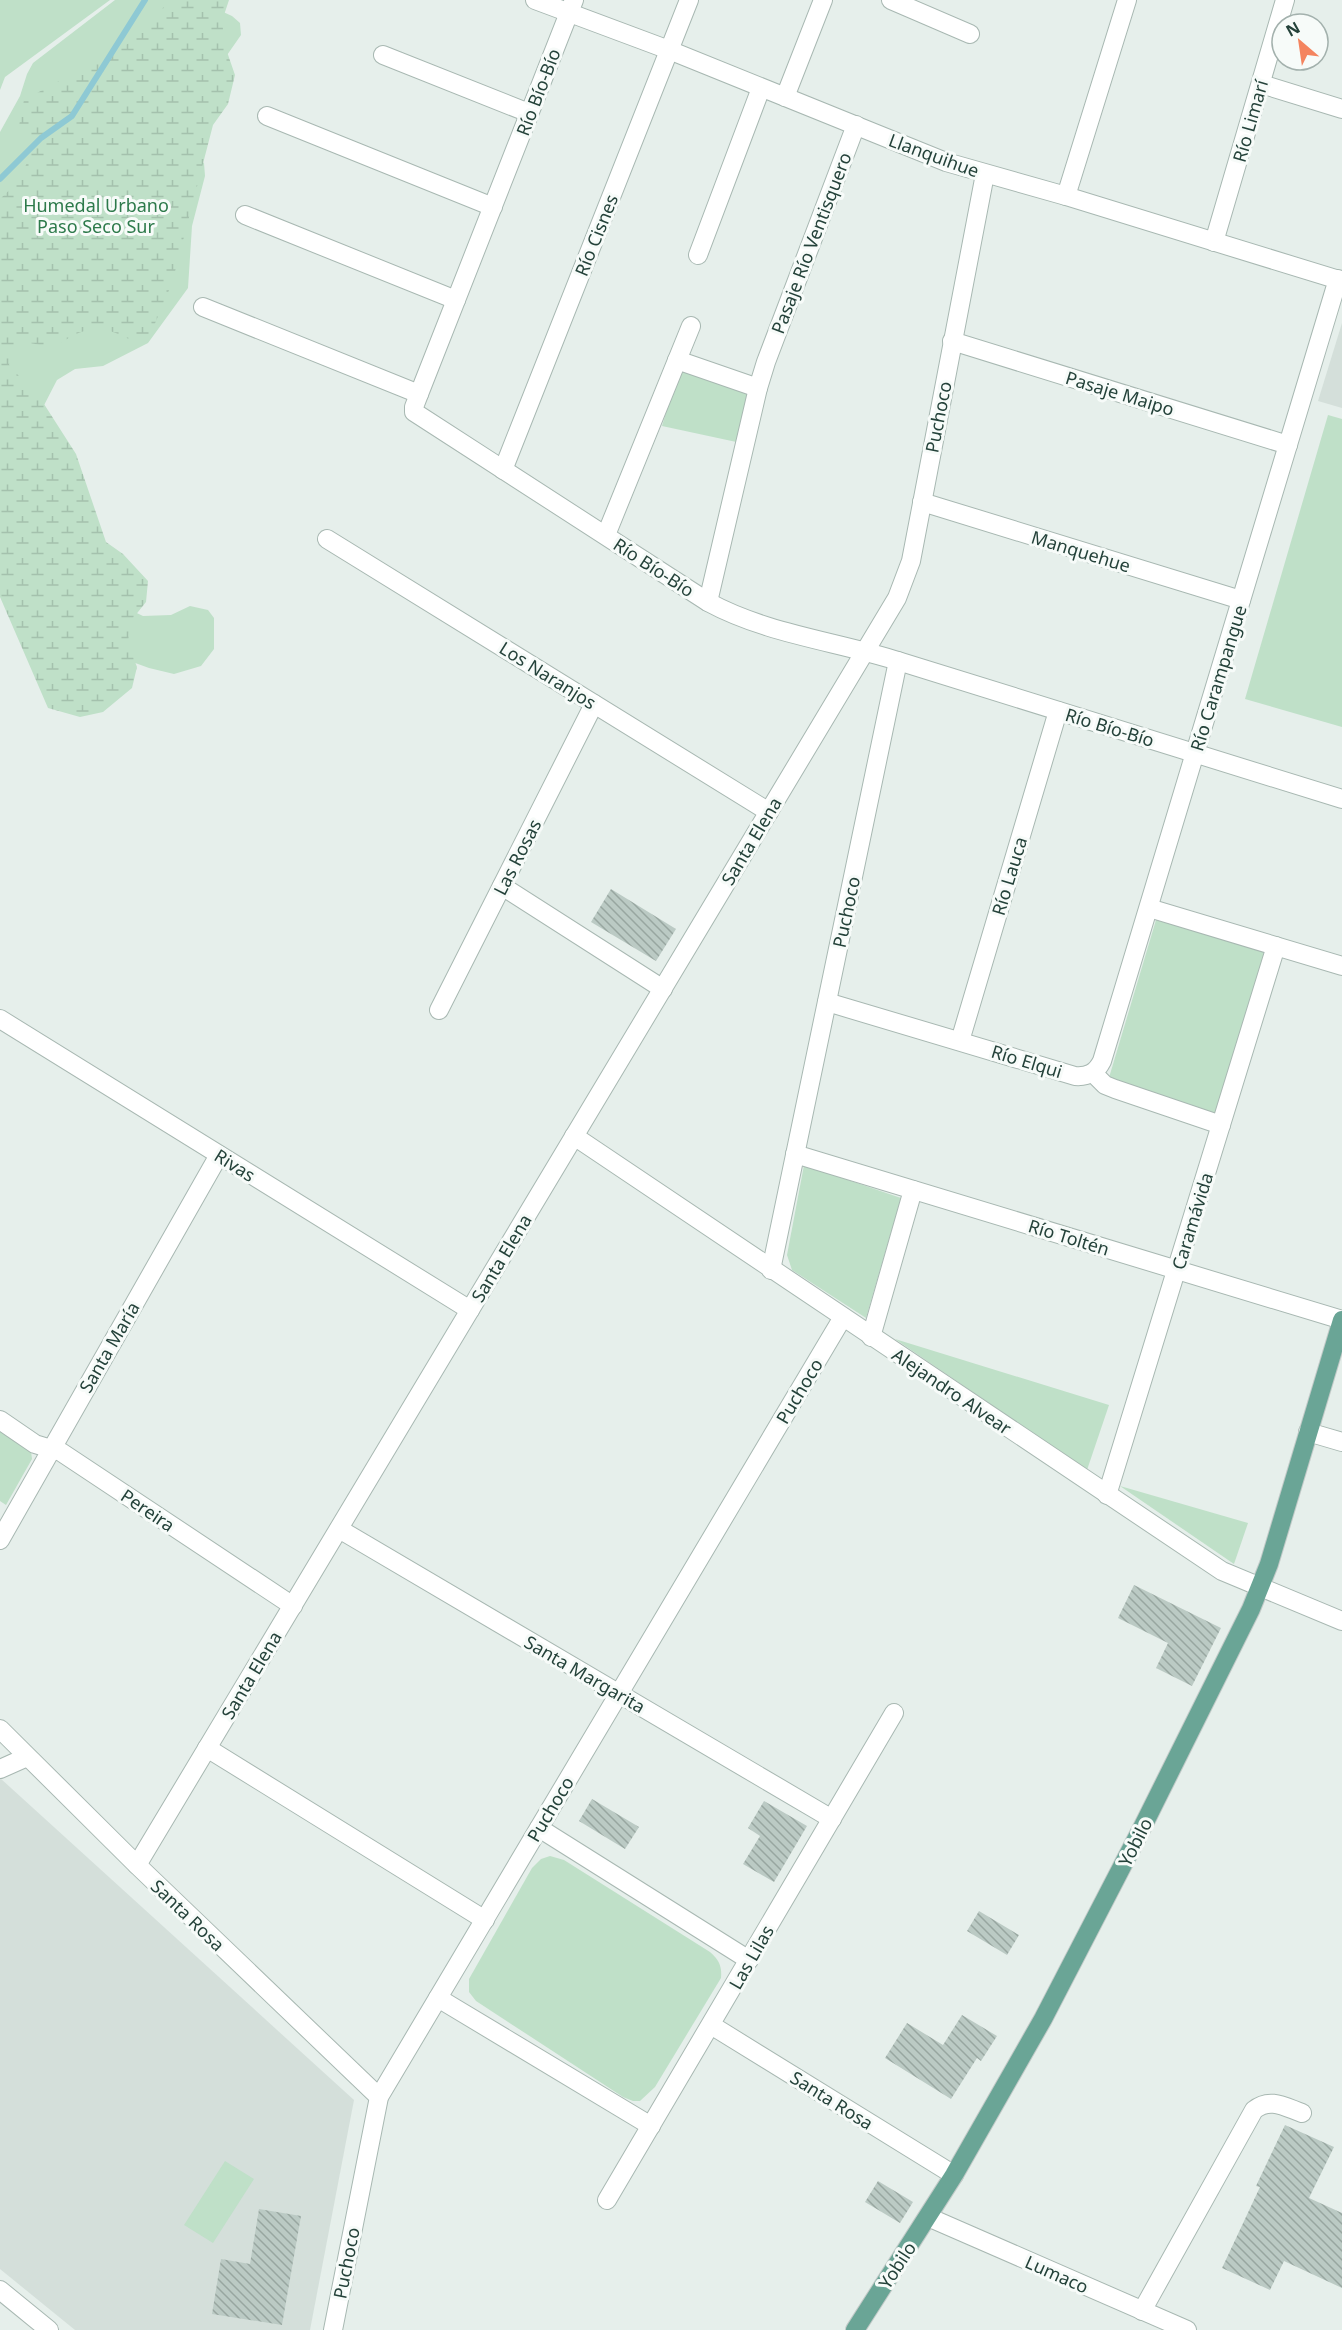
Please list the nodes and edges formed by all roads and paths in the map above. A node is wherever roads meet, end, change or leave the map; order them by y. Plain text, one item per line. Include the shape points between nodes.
1 (535, 0) edge
2 (688, 0) edge
3 (823, 0) edge
4 (891, 0) edge
5 (1127, 0) edge
6 (1285, 0) edge
7 (571, 7) edge
8 (970, 34) dead end
9 (669, 50) junction
10 (383, 55) dead end
11 (1260, 84) junction
12 (761, 88) junction
13 (785, 97) junction
14 (1342, 109) edge
15 (529, 113) junction
16 (267, 116) dead end
17 (856, 125) junction
18 (985, 174) junction
19 (1066, 196) junction
20 (493, 207) junction
21 (245, 214) dead end
22 (1214, 242) junction
23 (698, 255) dead end
24 (1340, 280) edge
25 (456, 300) junction
26 (203, 307) dead end
27 (692, 326) dead end
28 (952, 341) junction
29 (677, 360) junction
30 (758, 388) junction
31 (419, 394) junction
32 (1288, 445) junction
33 (502, 470) junction
34 (922, 502) junction
35 (606, 535) junction
36 (327, 539) dead end
37 (1241, 600) junction
38 (708, 602) junction
39 (866, 651) junction
40 (898, 661) junction
41 (594, 704) junction
42 (1058, 711) junction
43 (1195, 753) junction
44 (1342, 799) edge
45 (769, 812) junction
46 (502, 886) junction
47 (1149, 908) junction
48 (1276, 946) junction
49 (1342, 966) edge
50 (663, 989) junction
51 (827, 1002) junction
52 (439, 1011) dead end
53 (0, 1020) edge
54 (960, 1041) junction
55 (1093, 1073) junction
56 (1221, 1125) junction
57 (574, 1136) junction
58 (795, 1154) junction
59 (219, 1155) junction
60 (913, 1190) junction
61 (1177, 1269) junction
62 (771, 1270) junction
63 (470, 1310) junction
64 (843, 1317) junction
65 (1342, 1320) edge
66 (871, 1337) junction
67 (0, 1420) edge
68 (1308, 1432) junction
69 (1342, 1442) edge
70 (51, 1449) junction
71 (1107, 1495) junction
72 (339, 1529) junction
73 (0, 1540) edge
74 (1261, 1586) junction
75 (292, 1606) junction
76 (1342, 1621) edge
77 (619, 1694) junction
78 (894, 1713) dead end
79 (0, 1729) edge
80 (207, 1748) junction
81 (27, 1757) junction
82 (0, 1768) edge
83 (832, 1819) junction
84 (539, 1828) junction
85 (137, 1865) junction
86 (484, 1920) junction
87 (749, 1959) junction
88 (438, 1998) junction
89 (711, 2025) junction
90 (379, 2097) junction
91 (1302, 2113) dead end
92 (651, 2126) junction
93 (954, 2175) junction
94 (607, 2200) dead end
95 (928, 2217) junction
96 (0, 2290) edge
97 (1151, 2320) edge
98 (49, 2330) edge
99 (333, 2330) edge
100 (855, 2330) edge
101 (1187, 2330) edge

1 - 7 street, Llanquihue
2 - 9 street, Río Cisnes
3 - 13 street
4 - 8 street
5 - 19 street
6 - 11 street, Río Limarí
7 - 9 street, Llanquihue
7 - 15 street, Río Bío-Bío
9 - 12 street, Llanquihue
9 - 33 street, Río Cisnes
10 - 15 street
11 - 14 street
11 - 22 street, Río Limarí
12 - 13 street, Llanquihue
12 - 23 street
13 - 17 street, Llanquihue
15 - 20 street, Río Bío-Bío
16 - 20 street
17 - 18 street, Llanquihue via 926,155
17 - 30 street, Pasaje Río Ventisquero
18 - 19 street, Llanquihue
18 - 28 street, Puchoco
19 - 22 street, Llanquihue
20 - 25 street, Río Bío-Bío
21 - 25 street
22 - 24 street, Llanquihue
24 - 32 street, Río Carampangue
25 - 31 street, Río Bío-Bío
26 - 31 street
27 - 29 street
28 - 32 street, Pasaje Maipo
28 - 34 street, Puchoco
29 - 30 street
29 - 35 street
30 - 38 street, Pasaje Río Ventisquero
31 - 33 street, Río Bío-Bío via 414,408 418,416
32 - 37 street, Río Carampangue
33 - 35 street, Río Bío-Bío
34 - 37 street, Manquehue
34 - 39 street, Puchoco via 905,580
35 - 38 street, Río Bío-Bío
36 - 41 street, Los Naranjos
37 - 43 street, Río Carampangue
38 - 39 street, Río Bío-Bío via 745,620
39 - 40 street, Río Bío-Bío
39 - 45 street, Santa Elena
40 - 42 street, Río Bío-Bío
40 - 51 street, Puchoco
41 - 45 street, Los Naranjos
41 - 46 street, Las Rosas
42 - 43 street, Río Bío-Bío
42 - 54 street, Río Lauca
43 - 44 street, Río Bío-Bío
43 - 47 street, Río Carampangue
45 - 50 street, Santa Elena
46 - 50 street
46 - 52 street, Las Rosas
47 - 48 street
47 - 55 street, Río Carampangue via 1102,1061
48 - 49 street
48 - 56 street, Caramávida
50 - 57 street, Santa Elena
51 - 54 street, Río Elqui
51 - 58 street, Puchoco
53 - 59 street, Rivas
54 - 55 street, Río Elqui via 1075,1076
55 - 56 street via 1115,1089
56 - 61 street, Caramávida
57 - 62 street, Alejandro Alvear
57 - 63 street, Santa Elena
58 - 60 street, Río Toltén
58 - 62 street, Puchoco
59 - 63 street, Rivas
59 - 70 street, Santa María
60 - 61 street, Río Toltén
60 - 66 street
61 - 65 street, Río Toltén
61 - 71 street, Caramávida
62 - 64 street, Alejandro Alvear
63 - 72 street, Santa Elena
64 - 66 street, Alejandro Alvear
64 - 77 street, Puchoco
65 - 68 main road, Yobilo
66 - 71 street, Alejandro Alvear
67 - 70 street, Pereira via 35,1444
68 - 69 street
68 - 74 main road, Yobilo
70 - 73 street, Santa María
70 - 75 street, Pereira
71 - 74 street, Alejandro Alvear via 1222,1571
72 - 75 street, Santa Elena
72 - 77 street, Santa Margarita
74 - 76 street, Alejandro Alvear
74 - 93 main road, Yobilo via 1068,1971
75 - 80 street, Santa Elena
77 - 83 street, Santa Margarita
77 - 84 street, Puchoco
78 - 83 street, Las Lilas
79 - 81 street, Santa Rosa
80 - 85 street, Santa Elena
80 - 86 street
81 - 82 street
81 - 85 street, Santa Rosa
83 - 87 street, Las Lilas
84 - 86 street, Puchoco
84 - 87 street
85 - 90 street, Santa Rosa
86 - 88 street, Puchoco
87 - 89 street, Las Lilas
88 - 90 street, Puchoco
88 - 92 street
89 - 92 street, Las Lilas
89 - 93 street, Santa Rosa
90 - 99 street, Puchoco
91 - 97 street via 1275,2103 1254,2110
92 - 94 street, Las Lilas
93 - 95 main road, Yobilo
95 - 97 street, Lumaco
95 - 100 main road, Yobilo
96 - 98 street
97 - 101 street, Lumaco

